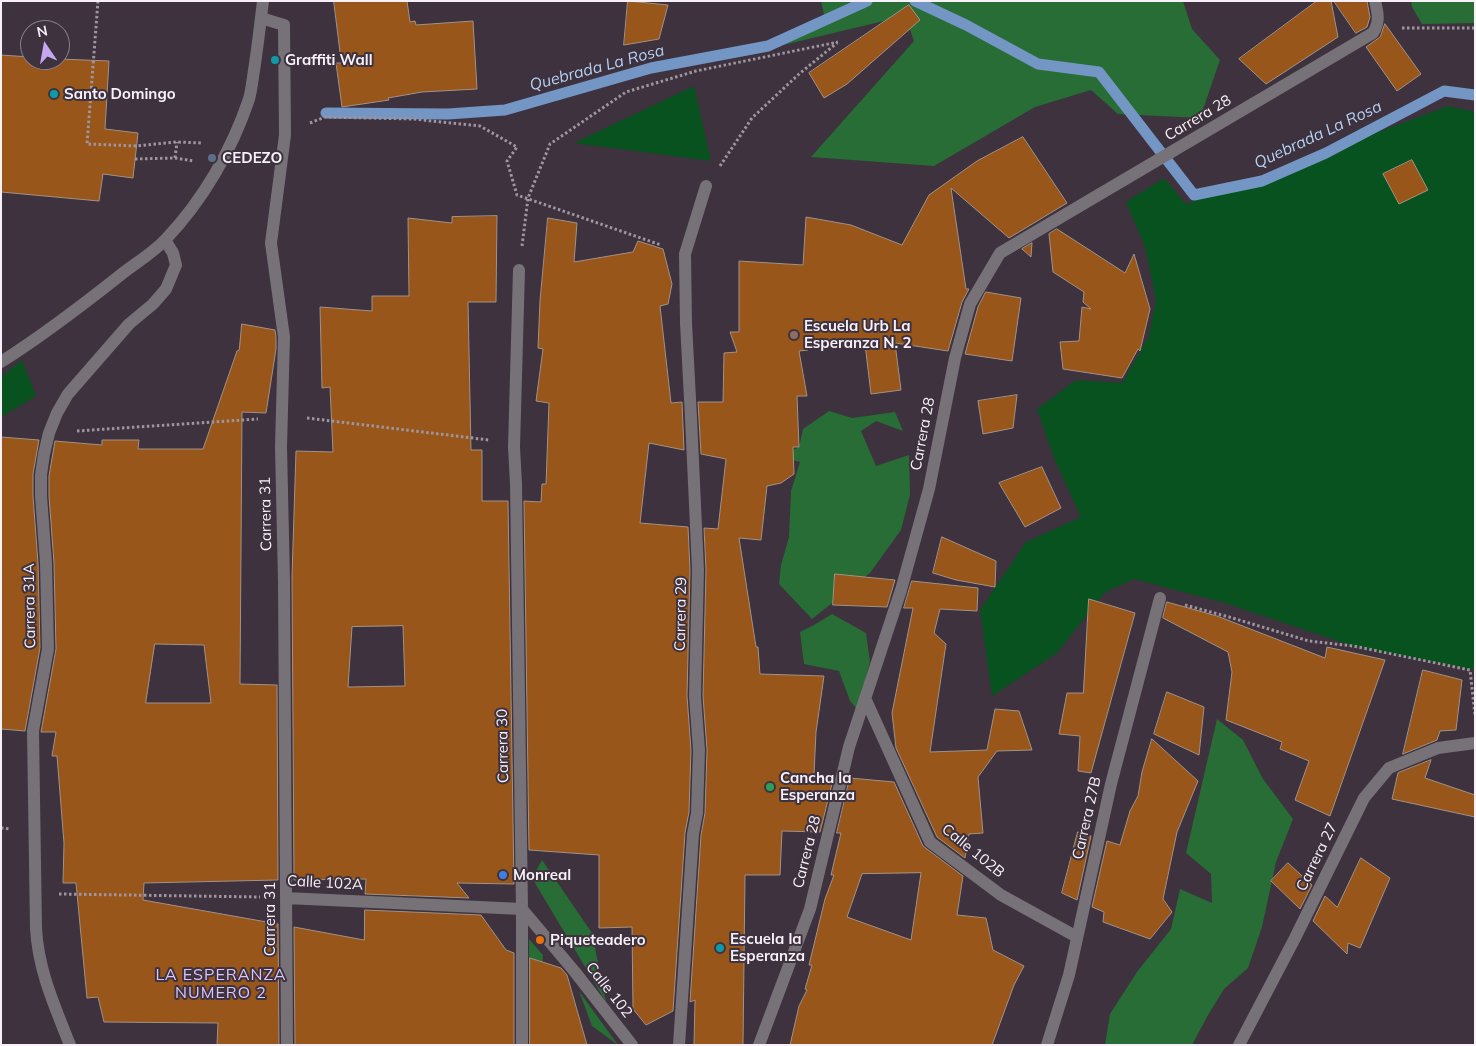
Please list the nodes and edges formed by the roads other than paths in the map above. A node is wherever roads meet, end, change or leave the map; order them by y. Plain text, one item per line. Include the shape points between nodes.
1 (263, 1) edge
2 (1375, 1) edge
3 (261, 18) junction
4 (706, 186) road end
5 (165, 240) junction
6 (519, 270) road end
7 (1, 362) edge
8 (1160, 598) road end
9 (865, 698) junction
10 (1475, 743) edge
11 (286, 898) junction
12 (522, 909) junction
13 (1078, 937) junction
14 (70, 1045) edge
15 (287, 1045) edge
16 (522, 1045) edge
17 (632, 1045) edge
18 (679, 1045) edge
19 (759, 1045) edge
20 (1047, 1045) edge
21 (1239, 1045) edge

1 - 3 street
2 - 9 street, Carrera 28 via 1379,18 1373,33 1000,253 970,304 955,358 929,489 901,590
3 - 5 street via 249,98 231,144 192,208
3 - 11 street, Carrera 31 via 284,25 285,135 271,242 284,337 281,447
4 - 18 street, Carrera 29 via 685,254 698,570 696,696 699,750
5 - 7 street via 83,306
5 - 14 street, Carrera 31A via 176,265 166,289 129,324 68,394 49,432 41,475 48,649 33,731 36,928 39,957 47,985
6 - 12 street, Carrera 30 via 514,447
8 - 13 street, Carrera 27B via 1111,784
9 - 13 street, Calle 102B via 930,842 1002,895
9 - 19 street, Carrera 28 via 849,747 810,909
10 - 21 street, Carrera 27 via 1438,748 1389,768 1364,798
11 - 12 street, Calle 102A
11 - 15 street, Carrera 31
12 - 16 street, Carrera 30
12 - 17 street, Calle 102
13 - 20 street, Carrera 27B

